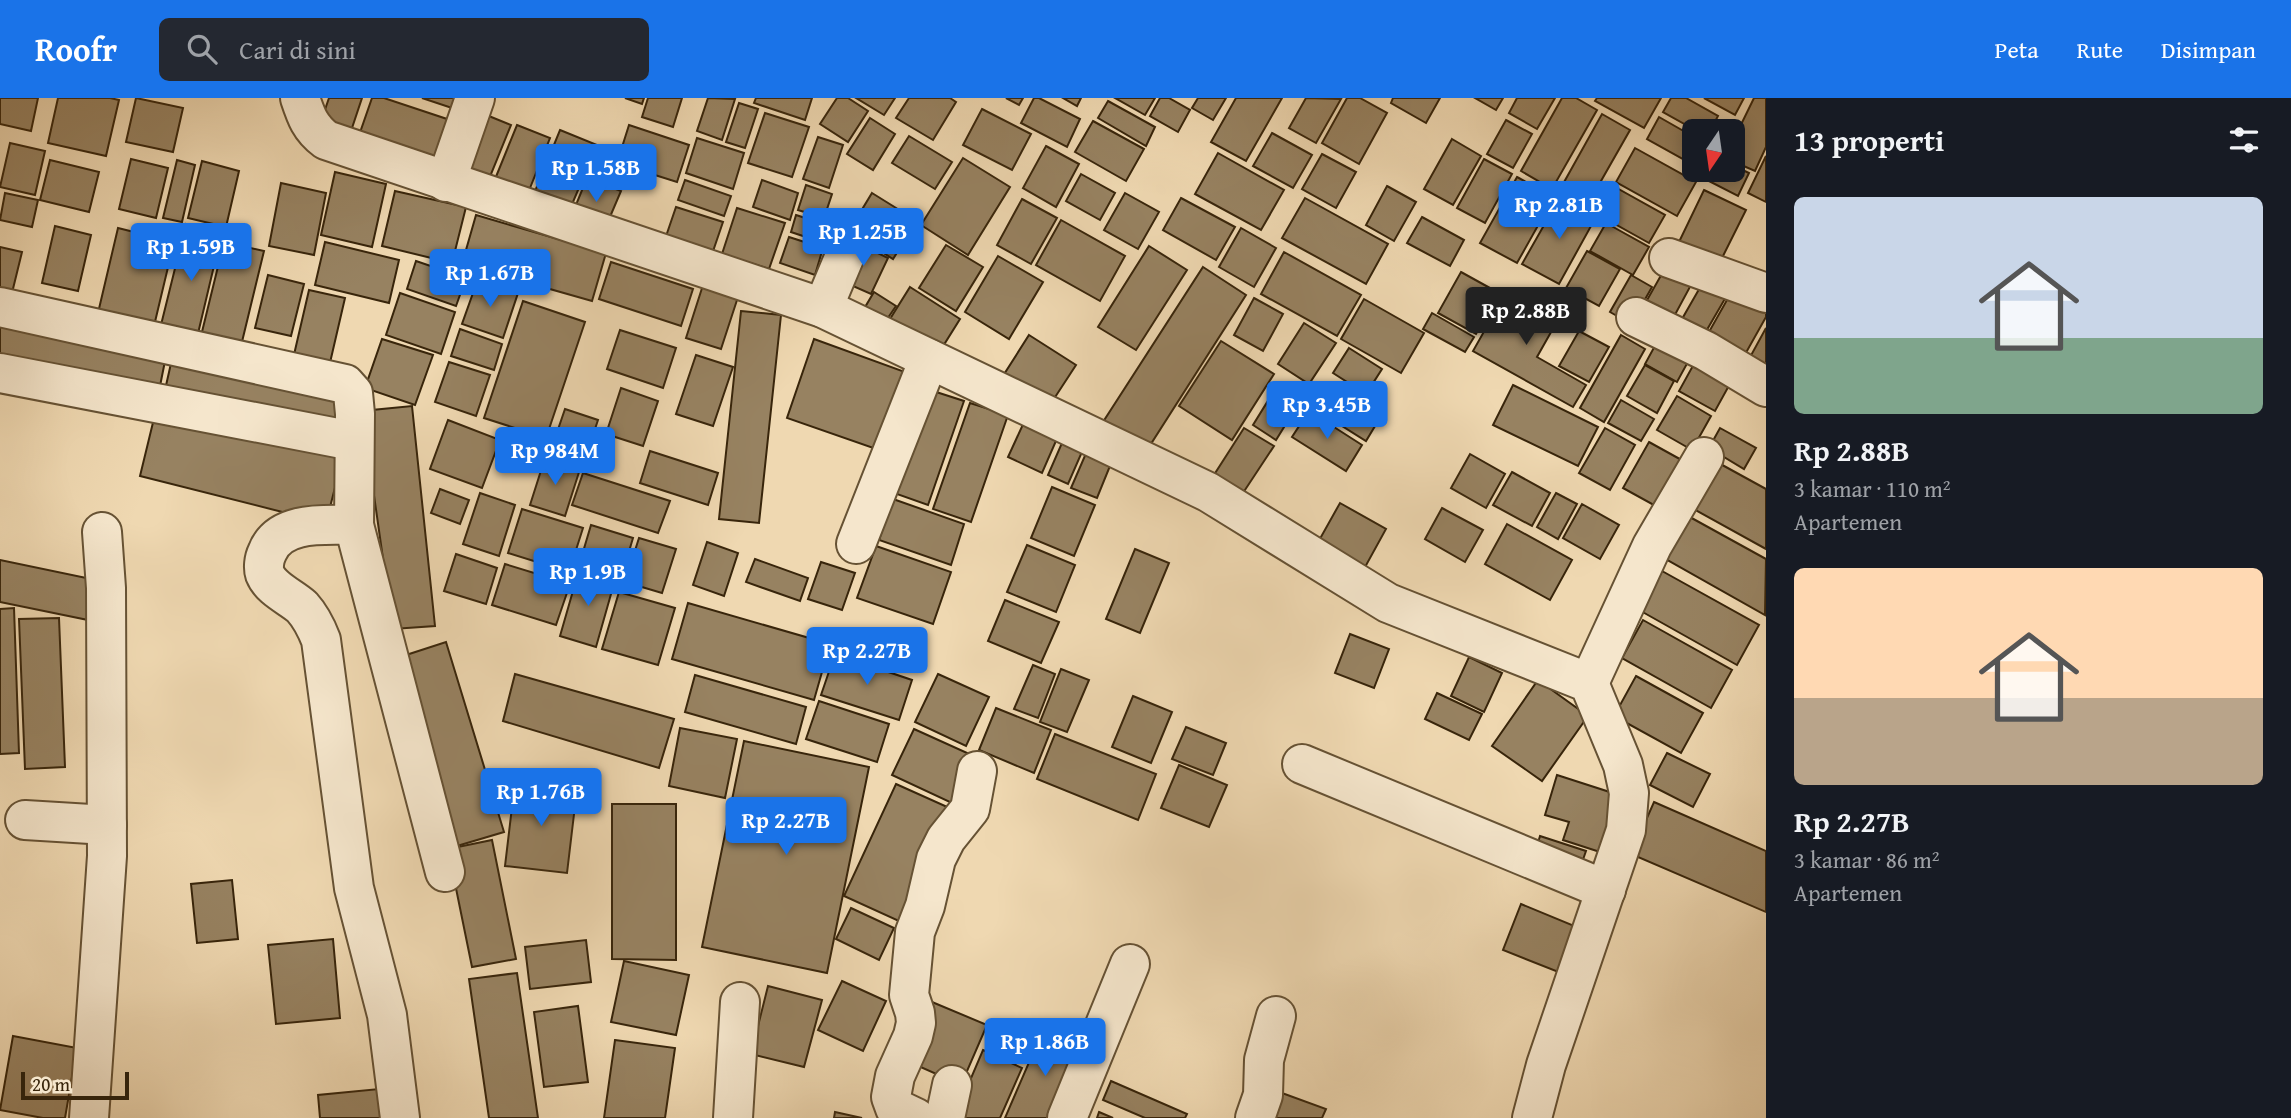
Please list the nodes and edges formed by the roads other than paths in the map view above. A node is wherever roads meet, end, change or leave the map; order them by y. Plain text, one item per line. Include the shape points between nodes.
1 (300, 98) edge
2 (475, 98) edge
3 (446, 182) junction
4 (849, 246) dead end
5 (1670, 258) dead end
6 (1766, 293) edge
7 (0, 307) edge
8 (823, 308) junction
9 (1636, 317) dead end
10 (929, 359) junction
11 (0, 373) edge
12 (1766, 387) edge
13 (353, 441) junction
14 (1704, 457) dead end
15 (354, 525) junction
16 (102, 532) dead end
17 (856, 544) dead end
18 (1589, 683) junction
19 (1302, 764) dead end
20 (977, 771) dead end
21 (25, 820) dead end
22 (107, 825) junction
23 (445, 873) dead end
24 (1606, 890) junction
25 (1130, 964) dead end
26 (740, 1002) dead end
27 (1276, 1016) dead end
28 (89, 1118) edge
29 (400, 1118) edge
30 (733, 1118) edge
31 (916, 1118) edge
32 (1067, 1118) edge
33 (1255, 1118) edge
34 (1532, 1118) edge

1 - 3 street via 307,120 326,140
2 - 3 street
3 - 8 street
4 - 8 street
5 - 6 street
7 - 13 street via 345,384 353,393
8 - 10 street
9 - 12 street
10 - 17 street
10 - 18 street via 1208,492 1388,603
11 - 13 street
13 - 15 street
14 - 18 street via 1652,546
15 - 23 street
15 - 29 street via 322,525 282,533 267,550 265,573 311,618 321,640 354,888 387,1015
16 - 22 street
18 - 24 street via 1623,765 1629,793 1626,830
19 - 24 street
20 - 31 street via 970,809 936,859 915,932 909,995 916,1023 891,1097 895,1108
21 - 22 street
22 - 28 street
24 - 34 street
25 - 32 street
26 - 30 street
27 - 33 street

